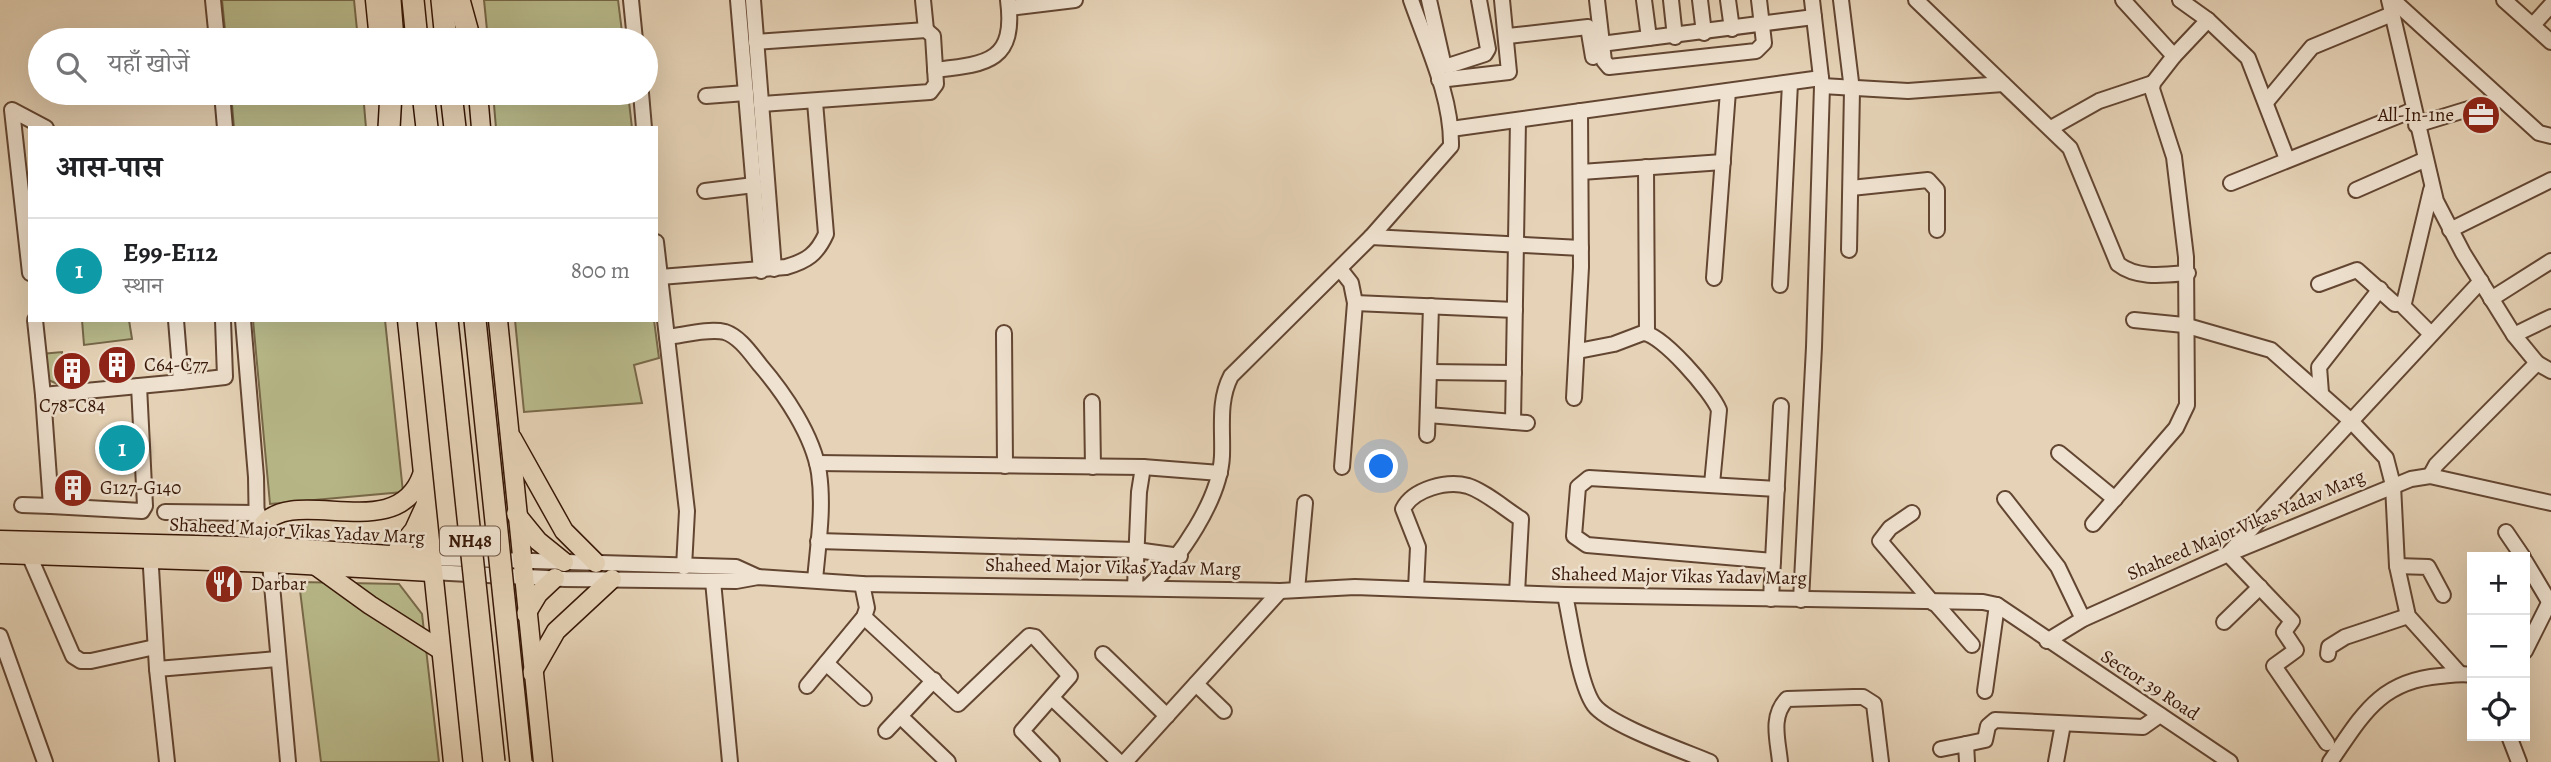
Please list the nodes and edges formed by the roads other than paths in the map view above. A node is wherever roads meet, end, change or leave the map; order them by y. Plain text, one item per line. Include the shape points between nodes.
1 (213, 0) edge
2 (374, 0) edge
3 (390, 0) edge
4 (413, 0) edge
5 (442, 0) edge
6 (459, 0) edge
7 (469, 0) edge
8 (631, 0) edge
9 (738, 0) edge
10 (753, 0) edge
11 (923, 0) edge
12 (1067, 0) edge
13 (1411, 0) edge
14 (1429, 0) edge
15 (1479, 0) edge
16 (1502, 0) edge
17 (1597, 0) edge
18 (1644, 0) edge
19 (1671, 0) edge
20 (1700, 0) edge
21 (1728, 0) edge
22 (1759, 0) edge
23 (1812, 0) edge
24 (1841, 0) edge
25 (1916, 0) edge
26 (2123, 0) edge
27 (2180, 0) edge
28 (2504, 0) edge
29 (1009, 4) edge
30 (2391, 5) edge
31 (2551, 5) edge
32 (1814, 16) junction
33 (2208, 20) junction
34 (1762, 25) junction
35 (2533, 25) junction
36 (216, 28) edge
37 (378, 28) edge
38 (392, 28) edge
39 (416, 28) edge
40 (445, 28) edge
41 (467, 28) edge
42 (470, 28) edge
43 (634, 28) edge
44 (1732, 29) junction
45 (926, 30) junction
46 (1704, 33) junction
47 (1508, 36) junction
48 (1675, 37) junction
49 (1649, 38) junction
50 (757, 42) junction
51 (2551, 42) edge
52 (1597, 51) junction
53 (2174, 56) junction
54 (935, 70) junction
55 (1439, 79) junction
56 (1821, 82) junction
57 (1790, 83) junction
58 (2153, 83) junction
59 (2003, 84) junction
60 (1852, 90) junction
61 (1728, 91) junction
62 (746, 93) junction
63 (706, 96) dead end
64 (2501, 99) junction
65 (2267, 101) junction
66 (815, 102) junction
67 (761, 104) junction
68 (223, 105) edge
69 (385, 105) edge
70 (390, 105) edge
71 (424, 105) edge
72 (452, 105) edge
73 (479, 105) edge
74 (642, 105) edge
75 (6, 108) edge
76 (2413, 110) junction
77 (1580, 111) junction
78 (1518, 120) junction
79 (2416, 125) junction
80 (42, 126) edge
81 (225, 126) edge
82 (388, 126) edge
83 (388, 126) edge
84 (426, 126) edge
85 (455, 126) edge
86 (481, 126) edge
87 (644, 126) edge
88 (2051, 128) junction
89 (1451, 129) junction
90 (2551, 136) edge
91 (2287, 159) junction
92 (2424, 160) junction
93 (1723, 162) junction
94 (1646, 167) junction
95 (1581, 172) junction
96 (2551, 180) edge
97 (2231, 183) dead end
98 (754, 185) junction
99 (1851, 188) junction
100 (2356, 190) dead end
101 (2431, 190) junction
102 (705, 191) dead end
103 (1937, 230) dead end
104 (2450, 230) junction
105 (1371, 237) junction
106 (1517, 245) junction
107 (1581, 248) junction
108 (1849, 250) dead end
109 (28, 259) edge
110 (658, 260) edge
111 (2551, 261) edge
112 (1340, 269) junction
113 (768, 270) junction
114 (2188, 273) junction
115 (660, 277) junction
116 (1714, 278) dead end
117 (2481, 281) junction
118 (2319, 284) dead end
119 (1780, 285) dead end
120 (2380, 289) junction
121 (2491, 299) junction
122 (1355, 303) junction
123 (2402, 304) junction
124 (1432, 306) junction
125 (1515, 310) junction
126 (2551, 317) edge
127 (2134, 320) dead end
128 (35, 322) edge
129 (176, 322) edge
130 (223, 322) edge
131 (243, 322) edge
132 (407, 322) edge
133 (447, 322) edge
134 (475, 322) edge
135 (499, 322) edge
136 (2184, 325) junction
137 (1647, 332) junction
138 (1004, 333) dead end
139 (2431, 334) junction
140 (2514, 335) junction
141 (667, 337) junction
142 (1578, 351) junction
143 (2536, 363) junction
144 (2551, 371) edge
145 (1429, 372) junction
146 (1514, 373) junction
147 (181, 382) junction
148 (139, 386) junction
149 (2321, 393) junction
150 (43, 395) junction
151 (1574, 398) dead end
152 (1092, 402) dead end
153 (1782, 406) dead end
154 (1428, 415) junction
155 (2350, 420) junction
156 (509, 432) junction
157 (1427, 435) dead end
158 (2059, 453) dead end
159 (817, 463) junction
160 (1005, 466) junction
161 (1093, 467) junction
162 (1143, 467) junction
163 (1342, 467) dead end
164 (1220, 473) junction
165 (422, 474) junction
166 (2430, 476) junction
167 (1712, 484) junction
168 (2393, 485) junction
169 (1777, 489) junction
170 (2005, 499) dead end
171 (2115, 499) junction
172 (1305, 503) dead end
173 (2551, 503) edge
174 (22, 505) dead end
175 (51, 506) junction
176 (425, 506) junction
177 (166, 512) dead end
178 (258, 513) junction
179 (1912, 513) dead end
180 (516, 514) junction
181 (2093, 524) dead end
182 (2506, 532) dead end
183 (0, 540) edge
184 (818, 541) junction
185 (256, 547) junction
186 (1136, 550) junction
187 (2519, 552) edge
188 (151, 553) junction
189 (0, 554) edge
190 (2228, 554) junction
191 (29, 555) junction
192 (1180, 556) junction
193 (1773, 561) junction
194 (564, 562) junction
195 (270, 563) junction
196 (393, 563) junction
197 (596, 563) junction
198 (431, 565) junction
199 (316, 566) junction
200 (684, 566) junction
201 (2397, 566) junction
202 (521, 567) junction
203 (2530, 569) edge
204 (758, 577) junction
205 (555, 578) junction
206 (612, 579) junction
207 (815, 580) junction
208 (713, 581) junction
209 (862, 584) junction
210 (1142, 587) junction
211 (2260, 587) junction
212 (1416, 589) junction
213 (1297, 590) junction
214 (1280, 591) junction
215 (1517, 593) junction
216 (2443, 595) dead end
217 (1565, 596) junction
218 (1770, 599) junction
219 (1801, 600) junction
220 (2550, 601) edge
221 (435, 603) junction
222 (1934, 603) junction
223 (1997, 605) junction
224 (526, 614) junction
225 (2408, 616) junction
226 (864, 617) junction
227 (2083, 619) junction
228 (2224, 622) dead end
229 (0, 636) edge
230 (2047, 641) junction
231 (2530, 641) edge
232 (1972, 645) dead end
233 (155, 647) junction
234 (439, 649) junction
235 (1103, 654) dead end
236 (2328, 654) dead end
237 (277, 659) junction
238 (826, 663) junction
239 (156, 669) junction
240 (532, 673) junction
241 (2466, 674) edge
242 (934, 680) junction
243 (1196, 684) junction
244 (807, 687) dead end
245 (1985, 691) dead end
246 (863, 698) dead end
247 (1052, 698) junction
248 (1224, 711) dead end
249 (2160, 715) junction
250 (900, 716) junction
251 (1167, 716) junction
252 (2063, 724) junction
253 (886, 731) dead end
254 (2510, 741) edge
255 (2327, 743) dead end
256 (1966, 744) junction
257 (1941, 748) dead end
258 (45, 762) edge
259 (167, 762) edge
260 (288, 762) edge
261 (453, 762) edge
262 (494, 762) edge
263 (521, 762) edge
264 (543, 762) edge
265 (730, 762) edge
266 (948, 762) edge
267 (1052, 762) edge
268 (1119, 762) edge
269 (1125, 762) edge
270 (1710, 762) edge
271 (1780, 762) edge
272 (1881, 762) edge
273 (1967, 762) edge
274 (2056, 762) edge
275 (2231, 762) edge
276 (2330, 762) edge
277 (2519, 762) edge

1 - 36 street
2 - 37 main road
3 - 38 highway
4 - 39 highway
5 - 40 highway
6 - 41 highway
7 - 42 main road
8 - 43 street
9 - 62 street
10 - 50 street
11 - 45 street
12 - 29 street
13 - 55 street
14 - 15 street via 1443,62 1448,66 1488,50
16 - 47 street
17 - 52 street
18 - 49 street
19 - 48 street
20 - 46 street
21 - 44 street
22 - 34 street
23 - 32 street
24 - 60 street
25 - 59 street
26 - 53 street
27 - 33 street
28 - 35 street
29 - 54 street via 1011,31 990,60
30 - 64 street
30 - 65 street via 2312,47
30 - 76 street
31 - 35 street
32 - 34 street
32 - 56 street
33 - 53 street
33 - 65 street via 2248,58
34 - 44 street
34 - 52 street via 1764,43 1756,51 1609,67
35 - 51 street
44 - 46 street
45 - 50 street
45 - 54 street via 933,36
46 - 48 street
47 - 52 street via 1588,27
47 - 55 street via 1509,72
48 - 49 street
49 - 52 street
50 - 67 street
53 - 58 street
54 - 66 street via 934,90 924,94
55 - 89 street
56 - 57 street
56 - 60 street
56 - 219 street
57 - 61 street
57 - 119 street
58 - 88 street via 2098,100
58 - 114 street via 2152,94 2174,157
59 - 60 street
59 - 88 street
60 - 99 street
61 - 77 street
61 - 93 street
62 - 63 street
62 - 98 street
64 - 79 street
64 - 90 street via 2539,133
65 - 91 street
66 - 67 street
66 - 113 street via 826,234 805,262
67 - 113 street
68 - 81 street
69 - 82 main road
70 - 83 highway
71 - 84 highway
72 - 85 highway
73 - 86 main road
74 - 87 street
75 - 80 street
75 - 109 street
76 - 79 street
76 - 91 street
77 - 78 street
77 - 95 street
78 - 89 street
78 - 106 street
79 - 92 street
88 - 114 street via 2070,148 2118,264 2125,270 2152,275
89 - 105 street via 1446,155
91 - 97 street
92 - 100 street
92 - 101 street
93 - 94 street
93 - 116 street
94 - 95 street
94 - 137 street
95 - 107 street
96 - 104 street
98 - 102 street
98 - 113 street
99 - 103 street via 1928,180 1937,190
99 - 108 street
101 - 104 street
101 - 123 street via 2408,297
104 - 117 street
105 - 106 street
105 - 112 street
106 - 107 street
106 - 125 street
107 - 142 street
110 - 115 street
111 - 121 street
112 - 122 street via 1351,283
112 - 164 street via 1231,376 1222,401
113 - 115 street
114 - 136 street
115 - 141 street
117 - 121 street
117 - 139 street
118 - 120 street via 2357,270
120 - 123 street via 2395,304
120 - 149 street via 2319,367
121 - 140 street
122 - 124 street
122 - 163 street
123 - 139 street
124 - 125 street
124 - 145 street
125 - 146 street
126 - 140 street
127 - 136 street
128 - 150 street
129 - 147 street
130 - 147 street via 225,377
131 - 178 street
132 - 165 main road
133 - 262 highway, NH48, bridge
134 - 263 highway, NH48, bridge
135 - 156 main road
136 - 149 street via 2271,350
136 - 171 street via 2184,416
137 - 142 street
137 - 167 street via 1706,388 1719,410
138 - 160 street
139 - 155 street
140 - 143 street
141 - 159 street via 721,331 735,337 789,405
141 - 200 street via 687,511
142 - 151 street
143 - 144 street
143 - 166 street
145 - 146 street
145 - 154 street
146 - 154 street via 1520,423
147 - 148 street
148 - 150 street
148 - 175 street via 145,510
149 - 155 street
150 - 175 street
152 - 161 street
153 - 169 street
154 - 157 street
155 - 168 street via 2386,458
155 - 190 street
156 - 180 main road
156 - 197 main road via 564,531
158 - 171 street
159 - 160 street
159 - 184 street
160 - 161 street
161 - 162 street
162 - 164 street
162 - 186 street
164 - 192 street
165 - 176 main road
165 - 185 main road via 413,495 394,507 278,514 261,528
166 - 168 street, Shaheed Major Vikas Yadav Marg
166 - 173 street, Shaheed Major Vikas Yadav Marg
167 - 169 street
167 - 193 street via 1589,478 1578,488 1574,536 1587,545
168 - 190 street, Shaheed Major Vikas Yadav Marg
168 - 201 street
169 - 193 street
170 - 227 street via 2058,567
171 - 181 street
172 - 213 street
174 - 175 street
176 - 196 main road
176 - 198 main road
177 - 178 street
178 - 185 street
179 - 222 street via 1880,541
180 - 194 main road via 538,541
180 - 202 main road
182 - 187 street
183 - 188 main road, Shaheed Major Vikas Yadav Marg
184 - 186 street
184 - 207 street
185 - 188 main road, Shaheed Major Vikas Yadav Marg
185 - 196 main road, Shaheed Major Vikas Yadav Marg
186 - 192 street
186 - 210 street
188 - 191 main road, Shaheed Major Vikas Yadav Marg
188 - 195 main road, Shaheed Major Vikas Yadav Marg
188 - 233 street
189 - 191 main road, Shaheed Major Vikas Yadav Marg
190 - 211 street
190 - 227 street, Shaheed Major Vikas Yadav Marg
191 - 233 street via 73,656 90,662
192 - 210 street
193 - 218 street
194 - 197 street, Shaheed Major Vikas Yadav Marg
194 - 202 street, Shaheed Major Vikas Yadav Marg
195 - 199 main road, Shaheed Major Vikas Yadav Marg
195 - 237 street
196 - 198 main road, Shaheed Major Vikas Yadav Marg
196 - 199 main road, Shaheed Major Vikas Yadav Marg
196 - 221 main road via 418,581
197 - 200 street, Shaheed Major Vikas Yadav Marg
198 - 202 street, Shaheed Major Vikas Yadav Marg
198 - 221 main road
199 - 234 main road
200 - 204 street, Shaheed Major Vikas Yadav Marg via 736,567
201 - 216 street via 2428,568
201 - 225 street
202 - 205 street, Shaheed Major Vikas Yadav Marg
202 - 224 main road
203 - 220 street
204 - 207 street, Shaheed Major Vikas Yadav Marg
204 - 208 street, Shaheed Major Vikas Yadav Marg
205 - 206 street, Shaheed Major Vikas Yadav Marg
205 - 224 main road
206 - 208 street, Shaheed Major Vikas Yadav Marg
206 - 240 main road via 556,631
207 - 209 street, Shaheed Major Vikas Yadav Marg
208 - 265 street
209 - 210 street, Shaheed Major Vikas Yadav Marg
209 - 226 street via 867,608
210 - 214 street, Shaheed Major Vikas Yadav Marg
211 - 228 street
211 - 255 street via 2292,621 2284,632 2296,650 2274,666
212 - 213 street, Shaheed Major Vikas Yadav Marg
212 - 215 street, Shaheed Major Vikas Yadav Marg
212 - 215 street via 1418,547 1404,509 1407,501 1434,486 1468,486 1521,519
213 - 214 street, Shaheed Major Vikas Yadav Marg
214 - 243 street
215 - 217 street, Shaheed Major Vikas Yadav Marg
217 - 218 street, Shaheed Major Vikas Yadav Marg
217 - 270 street via 1586,685 1598,709
218 - 219 street, Shaheed Major Vikas Yadav Marg
219 - 222 street, Shaheed Major Vikas Yadav Marg
220 - 231 street
221 - 234 main road
222 - 223 street, Shaheed Major Vikas Yadav Marg
222 - 232 street
223 - 230 street
223 - 245 street
224 - 240 main road
225 - 236 street via 2345,637 2329,647
225 - 241 street
226 - 238 street
226 - 242 street
227 - 230 street, Shaheed Major Vikas Yadav Marg
229 - 258 street
230 - 249 street, Sector 39 Road
233 - 239 street
234 - 261 main road
235 - 251 street
237 - 239 street
237 - 260 street
238 - 244 street
238 - 246 street
239 - 259 street
240 - 264 main road
241 - 276 street via 2427,677 2387,690
242 - 247 street via 956,704 962,703 1032,636 1070,676
242 - 250 street
243 - 248 street
243 - 251 street
247 - 267 street via 1022,732
247 - 268 street
249 - 252 street via 2143,727
249 - 275 street, Sector 39 Road
250 - 253 street
250 - 266 street
251 - 269 street
252 - 256 street via 1995,720 1988,726 1985,740
252 - 274 street
254 - 277 street
256 - 257 street
256 - 273 street
271 - 272 street via 1776,720 1787,699 1863,697 1874,705

